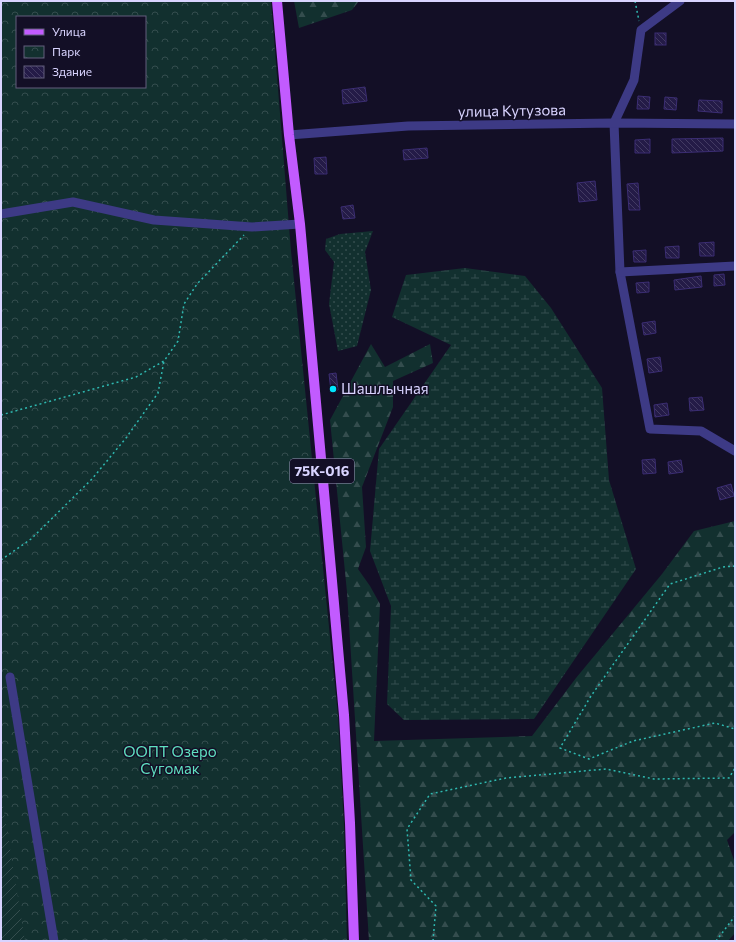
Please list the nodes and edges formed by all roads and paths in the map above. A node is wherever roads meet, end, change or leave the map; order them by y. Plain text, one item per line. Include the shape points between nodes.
1 (277, 1) edge
2 (635, 1) edge
3 (680, 1) edge
4 (641, 30) junction
5 (614, 123) junction
6 (735, 124) edge
7 (289, 136) junction
8 (1, 214) edge
9 (300, 224) junction
10 (252, 226) junction
11 (735, 266) edge
12 (620, 272) junction
13 (164, 361) junction
14 (1, 415) edge
15 (735, 451) edge
16 (1, 560) edge
17 (735, 566) edge
18 (10, 677) dead end
19 (735, 729) edge
20 (735, 768) edge
21 (735, 916) edge
22 (54, 941) edge
23 (354, 941) edge
24 (433, 941) edge
25 (716, 941) edge

1 - 7 main road, 75К-016
2 - 4 path
3 - 4 street
4 - 5 street via 634,80
5 - 6 street, улица Кутузова
5 - 7 street, улица Кутузова via 408,126
5 - 12 street
7 - 9 main road, 75К-016
8 - 10 street via 73,202 154,220
9 - 10 street
9 - 23 main road, 75К-016 via 344,715
10 - 13 path via 197,284 184,304 178,341
11 - 12 street
12 - 15 street via 650,429 701,431
13 - 14 path via 136,377
13 - 16 path via 158,393 126,438 92,479 31,539
17 - 19 path via 723,567 670,584 591,696 560,748 589,759 633,741 715,723
18 - 22 street
20 - 24 path via 729,778 654,779 606,769 506,778 430,794 407,829 411,880 436,906
21 - 25 path

